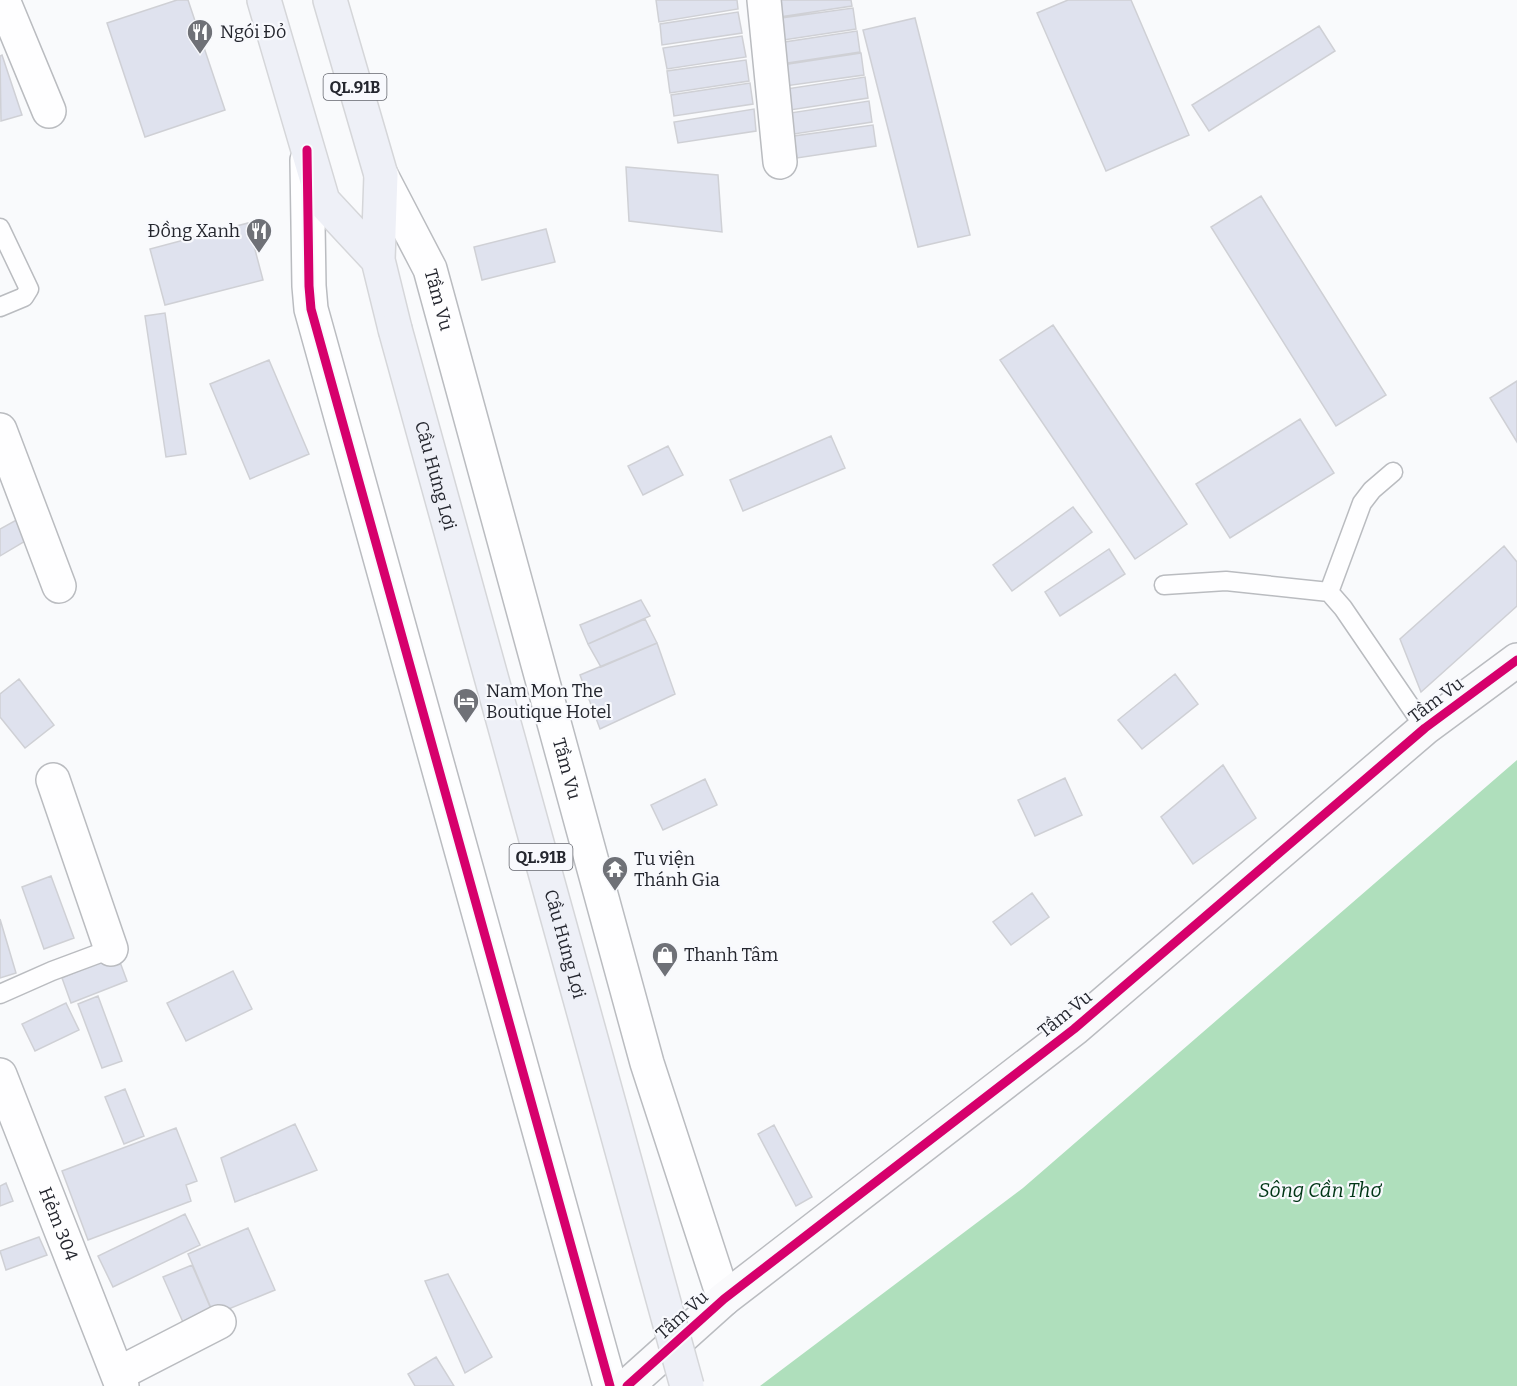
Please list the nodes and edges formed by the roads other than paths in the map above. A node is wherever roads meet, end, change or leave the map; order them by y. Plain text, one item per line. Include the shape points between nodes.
1 (3, 0) edge
2 (264, 0) edge
3 (330, 0) edge
4 (764, 0) edge
5 (49, 111) dead end
6 (307, 150) junction
7 (780, 162) dead end
8 (381, 175) junction
9 (0, 228) edge
10 (378, 260) junction
11 (0, 307) edge
12 (0, 430) edge
13 (1393, 472) dead end
14 (1164, 585) dead end
15 (59, 586) dead end
16 (1329, 592) junction
17 (1517, 660) edge
18 (1425, 728) junction
19 (53, 780) dead end
20 (111, 949) joint
21 (0, 994) edge
22 (0, 1075) edge
23 (724, 1299) junction
24 (219, 1322) dead end
25 (120, 1380) edge
26 (610, 1386) edge
27 (627, 1386) edge
28 (687, 1386) edge

1 - 5 street
2 - 6 highway, QL.91B
3 - 8 highway, QL.91B
4 - 7 street
6 - 10 highway, QL.91B via 323,201
6 - 26 street via 311,309
8 - 10 highway, QL.91B
8 - 23 street, Tầm Vu via 430,269 647,1063
9 - 11 lane via 29,289 24,297
10 - 28 highway, Cầu Hưng Lợi / QL.91B, bridge
12 - 15 street
13 - 16 lane via 1362,503
14 - 16 lane via 1226,581
16 - 18 lane
17 - 18 street, Tầm Vu
18 - 23 street, Tầm Vu via 1074,1029
19 - 20 street
20 - 21 lane
22 - 25 street, Hẻm 304
23 - 27 street, Tầm Vu
24 - 25 street, Hẻm 304

